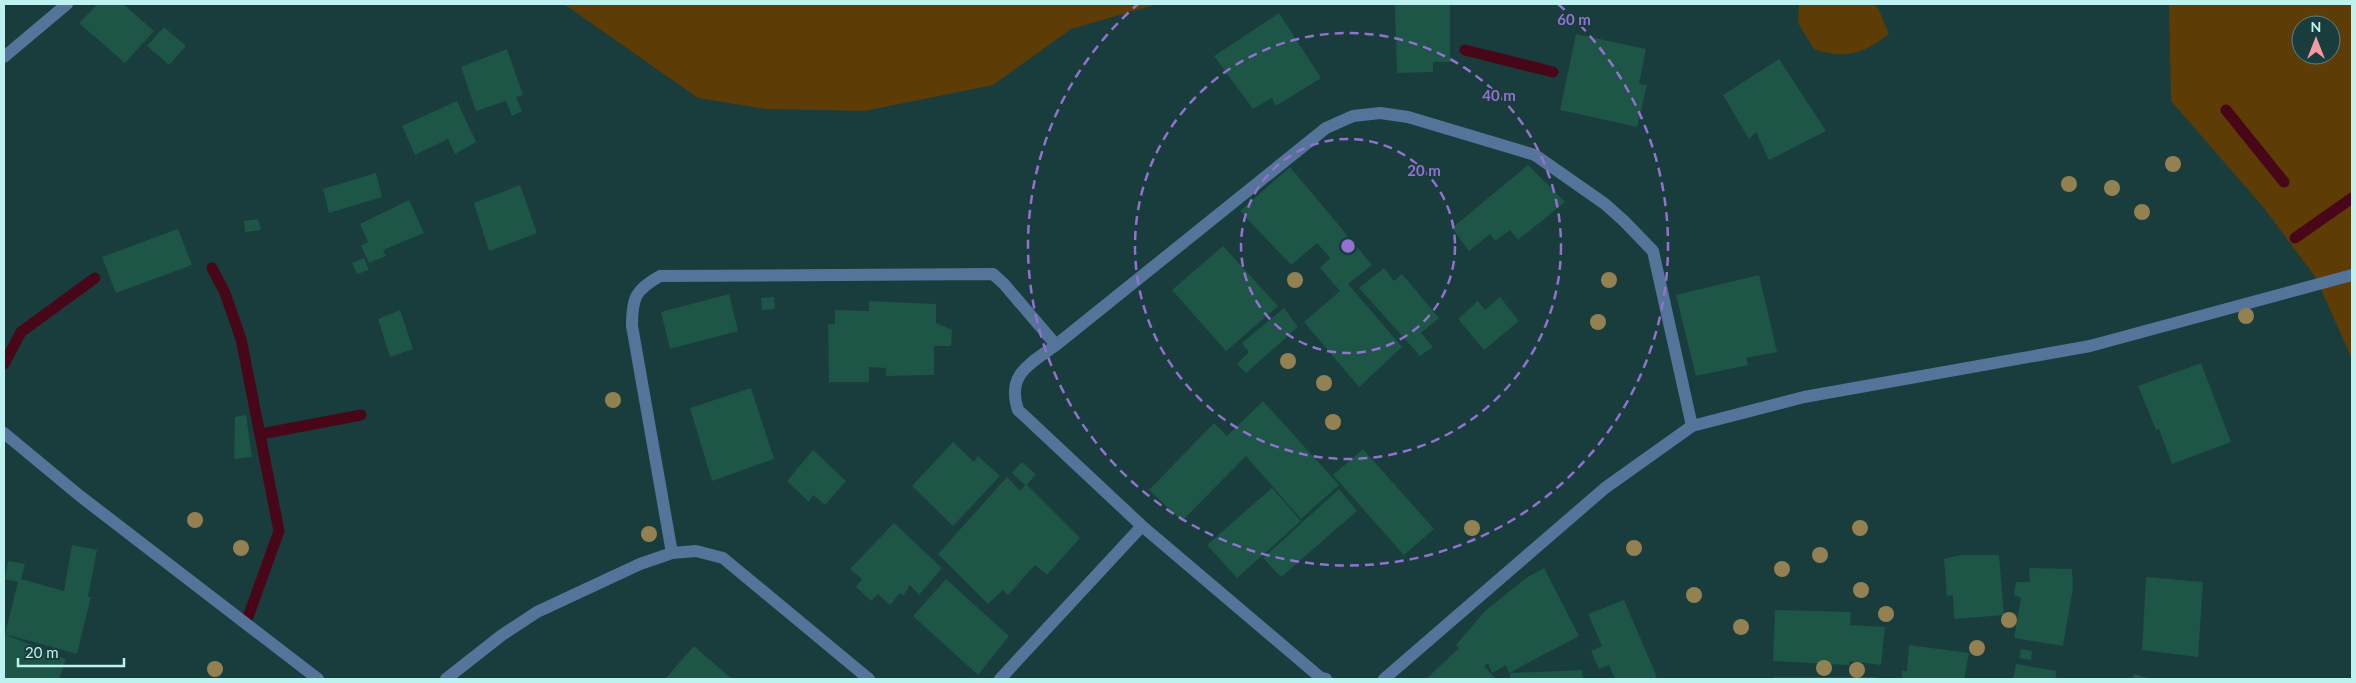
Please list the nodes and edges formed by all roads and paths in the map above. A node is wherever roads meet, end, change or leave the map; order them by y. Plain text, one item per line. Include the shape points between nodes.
1 (67, 4) edge
2 (4, 57) edge
3 (2352, 275) edge
4 (1056, 345) junction
5 (1692, 426) junction
6 (4, 433) edge
7 (1142, 526) junction
8 (672, 553) junction
9 (318, 679) edge
10 (446, 679) edge
11 (869, 679) edge
12 (1000, 679) edge
13 (1326, 679) edge
14 (1384, 679) edge

1 - 2 street
3 - 5 street via 2090,346 1804,398
4 - 5 street via 1326,128 1353,116 1380,113 1408,116 1535,155 1605,204 1653,251
4 - 7 street via 1022,369 1013,396 1018,410
4 - 8 street via 993,274 660,276 644,285 632,303 632,326
5 - 14 street via 1605,488
6 - 9 street via 80,496
7 - 12 street
7 - 13 street
8 - 10 street via 640,564 537,612
8 - 11 street via 696,551 723,558

